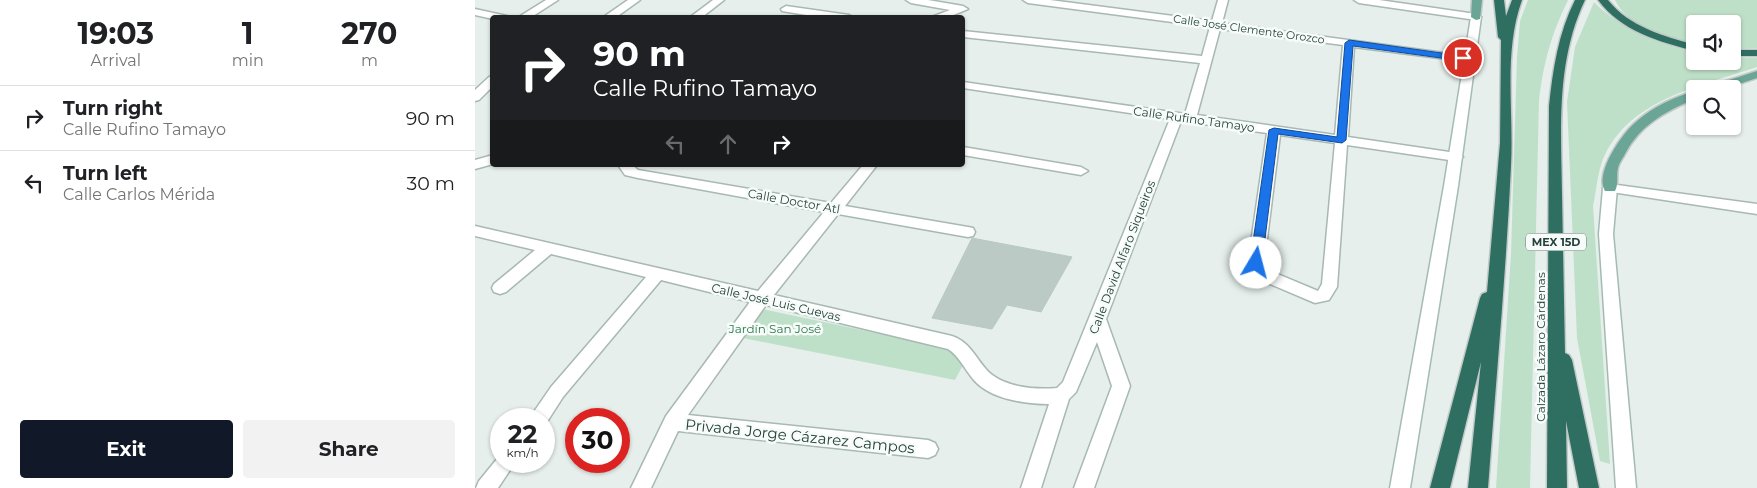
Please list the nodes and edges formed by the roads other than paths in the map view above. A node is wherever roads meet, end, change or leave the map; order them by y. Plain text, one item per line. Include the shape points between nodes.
1 (553, 0) edge
2 (635, 0) edge
3 (719, 0) edge
4 (797, 0) edge
5 (911, 0) edge
6 (970, 0) edge
7 (1028, 0) edge
8 (1223, 0) edge
9 (1359, 0) edge
10 (1477, 0) edge
11 (1499, 0) edge
12 (1517, 0) edge
13 (1580, 0) edge
14 (1603, 0) edge
15 (786, 9) junction
16 (963, 9) junction
17 (475, 12) edge
18 (490, 15) edge
19 (526, 15) edge
20 (612, 15) edge
21 (698, 15) edge
22 (779, 15) edge
23 (828, 15) edge
24 (944, 15) edge
25 (958, 15) edge
26 (1476, 17) junction
27 (1215, 24) junction
28 (965, 34) edge
29 (1349, 43) junction
30 (1686, 45) edge
31 (1504, 48) junction
32 (1741, 53) edge
33 (1757, 53) edge
34 (1470, 59) junction
35 (1207, 60) junction
36 (1757, 74) edge
37 (1739, 80) edge
38 (490, 82) edge
39 (965, 85) edge
40 (475, 97) edge
41 (1686, 99) edge
42 (1183, 117) junction
43 (1274, 130) junction
44 (1342, 140) junction
45 (965, 151) edge
46 (1455, 157) junction
47 (490, 160) edge
48 (475, 165) edge
49 (626, 167) edge
50 (868, 167) edge
51 (1081, 170) dead end
52 (1609, 188) junction
53 (835, 208) junction
54 (1757, 209) edge
55 (475, 231) edge
56 (967, 232) dead end
57 (548, 248) junction
58 (1499, 252) junction
59 (657, 274) junction
60 (500, 288) dead end
61 (762, 298) junction
62 (1098, 319) junction
63 (1556, 325) junction
64 (1061, 395) junction
65 (545, 408) edge
66 (673, 422) junction
67 (928, 449) dead end
68 (497, 473) edge
69 (486, 488) edge
70 (641, 488) edge
71 (1031, 488) edge
72 (1084, 488) edge
73 (1400, 488) edge
74 (1440, 488) edge
75 (1478, 488) edge
76 (1557, 488) edge
77 (1589, 488) edge
78 (1626, 488) edge
79 (1631, 488) edge

1 - 19 street
2 - 20 street
3 - 21 street
4 - 15 street
5 - 16 street
6 - 16 street
7 - 27 street, Calle José Clemente Orozco
8 - 27 street, Calle David Alfaro Siqueiros
9 - 26 street
10 - 26 main road
11 - 31 highway
12 - 31 highway
13 - 63 highway, Calzada Lázaro Cárdenas / MEX 15D via 1568,26 1559,61 1555,106
14 - 30 highway via 1621,18 1640,29
15 - 22 street
15 - 23 street
16 - 24 street
16 - 25 street
17 - 18 street
26 - 34 street
27 - 29 street, Calle José Clemente Orozco
27 - 35 street, Calle David Alfaro Siqueiros
28 - 35 street
29 - 34 street, Calle José Clemente Orozco
29 - 44 street
31 - 58 highway via 1506,140
32 - 33 highway
34 - 46 street
35 - 42 street, Calle David Alfaro Siqueiros
36 - 37 main road
38 - 40 street
39 - 42 street, Calle Rufino Tamayo
41 - 52 main road via 1667,106 1640,124 1623,144 1611,168
42 - 43 street, Calle Rufino Tamayo
42 - 62 street, Calle David Alfaro Siqueiros
43 - 44 street, Calle Rufino Tamayo
43 - 44 street via 1256,263 1262,274 1315,297 1327,294 1330,284
44 - 46 street, Calle Rufino Tamayo
45 - 51 street
46 - 73 street
47 - 48 street
49 - 53 street, Calle Doctor Atl via 638,174
50 - 53 street
52 - 54 street
52 - 78 street via 1606,234
53 - 56 street, Calle Doctor Atl
53 - 61 street
55 - 57 street, Calle José Luis Cuevas
57 - 59 street, Calle José Luis Cuevas
57 - 60 street
58 - 74 highway
58 - 75 highway
59 - 61 street, Calle José Luis Cuevas
59 - 65 street
61 - 64 street, Calle José Luis Cuevas via 952,343 995,386 1044,397
61 - 66 street
62 - 64 street, Calle David Alfaro Siqueiros via 1070,386
62 - 72 street via 1121,386
63 - 76 highway, Calzada Lázaro Cárdenas / MEX 15D
63 - 77 highway
64 - 71 street, Calle David Alfaro Siqueiros
66 - 67 street, Privada Jorge Cázarez Campos
66 - 70 street
68 - 69 street
78 - 79 street

